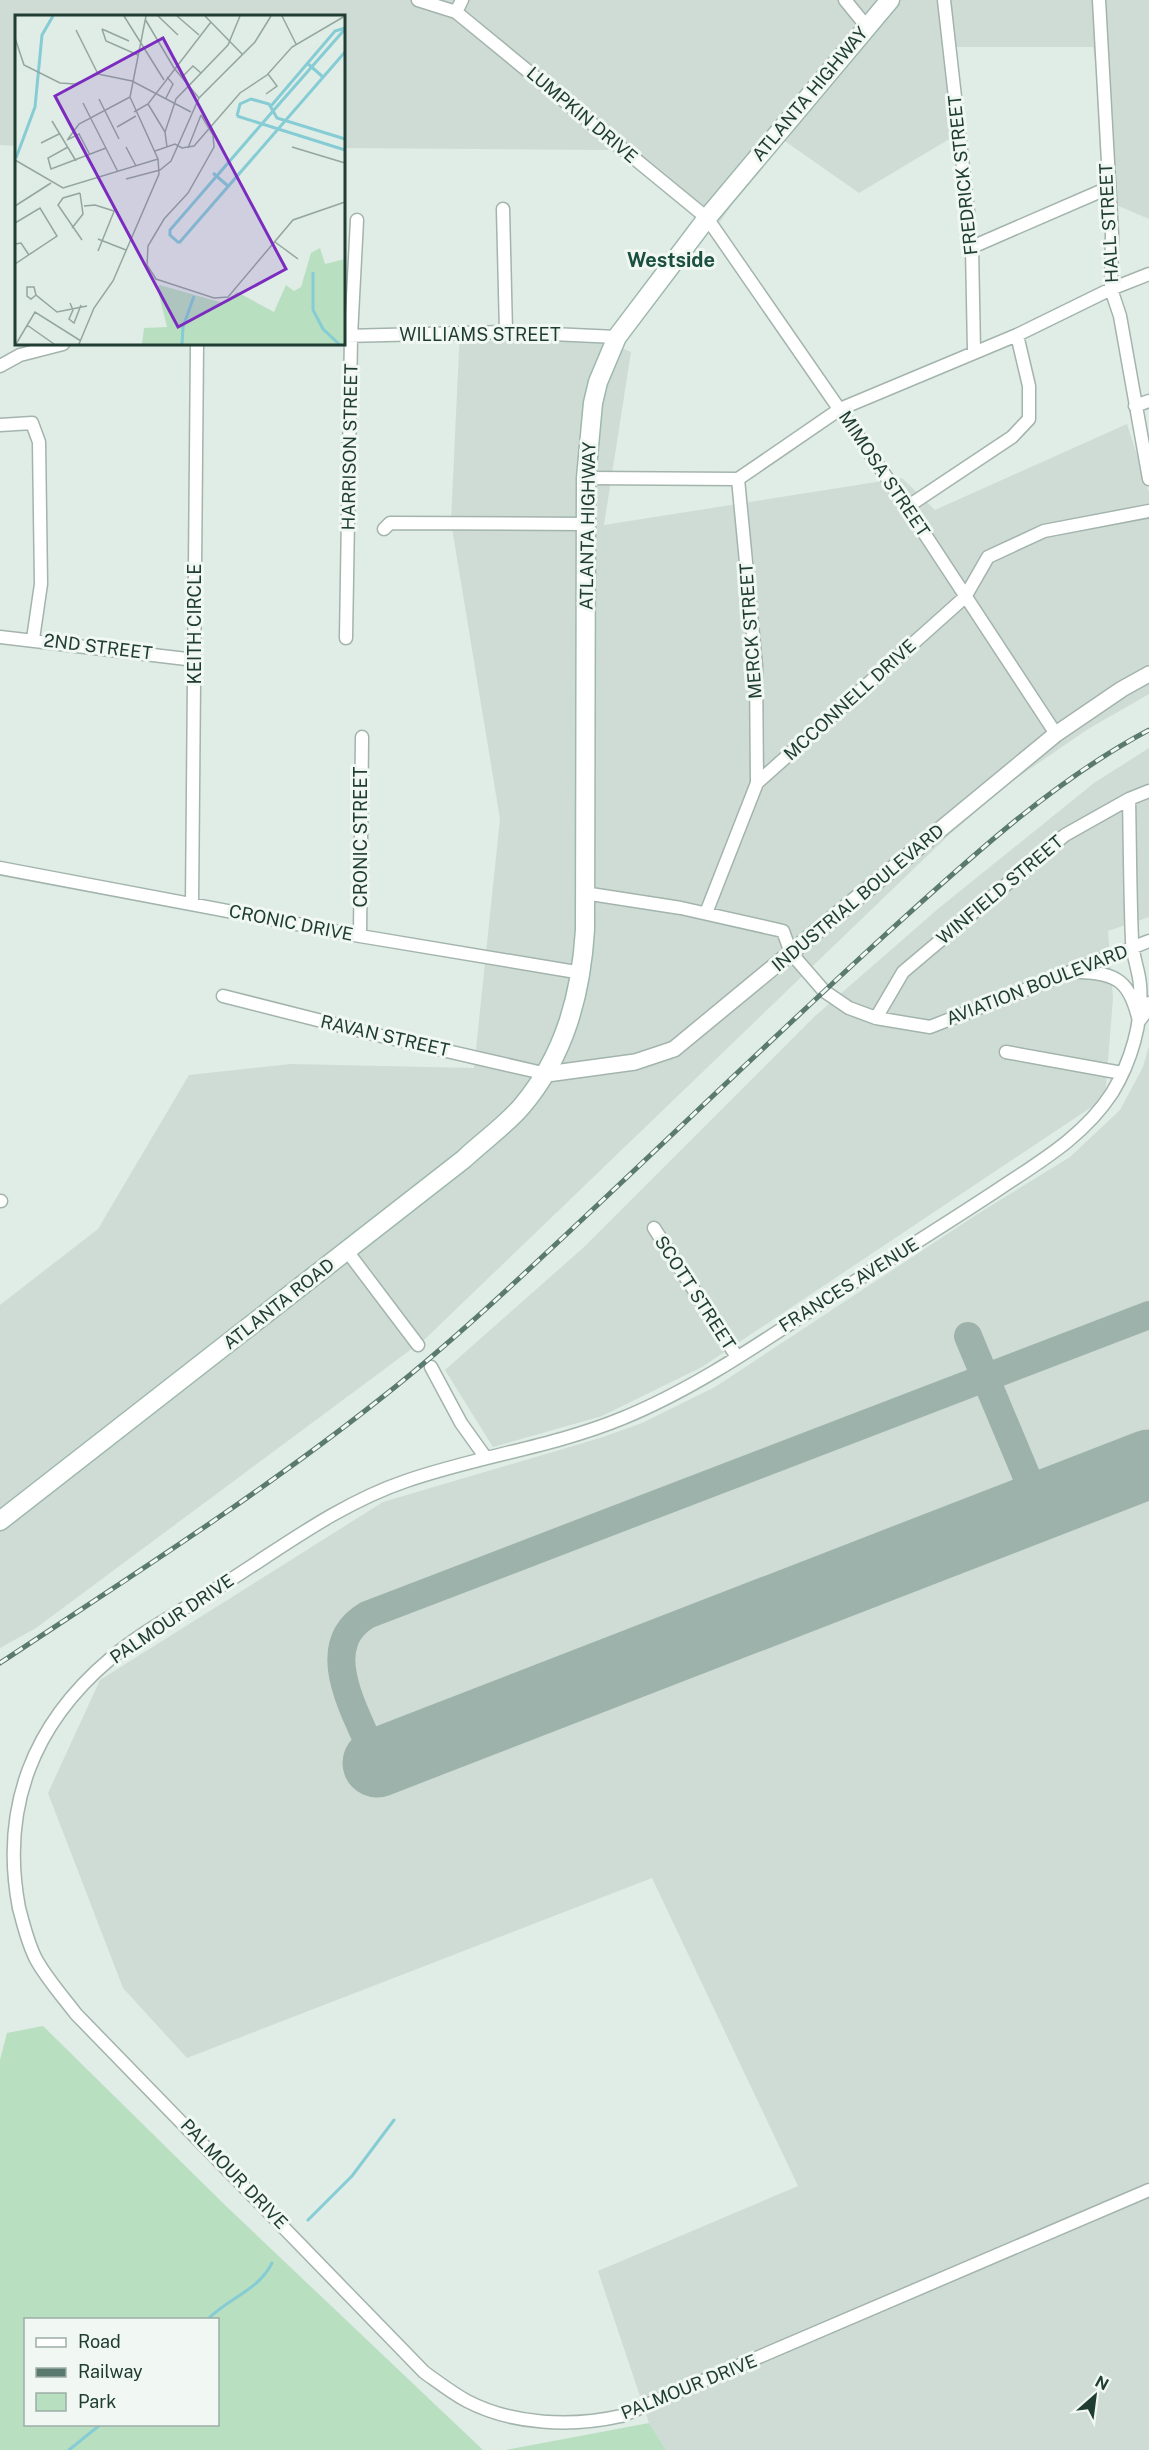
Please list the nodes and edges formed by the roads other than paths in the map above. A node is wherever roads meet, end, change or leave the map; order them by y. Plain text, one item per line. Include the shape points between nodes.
1 (418, 0) edge
2 (462, 0) edge
3 (845, 0) edge
4 (890, 0) edge
5 (944, 0) edge
6 (1099, 0) edge
7 (456, 12) junction
8 (867, 27) junction
9 (1108, 188) junction
10 (503, 209) dead end
11 (707, 218) junction
12 (357, 220) dead end
13 (972, 247) junction
14 (1149, 274) edge
15 (1111, 289) junction
16 (506, 332) junction
17 (1017, 335) junction
18 (347, 336) edge
19 (617, 337) junction
20 (59, 345) edge
21 (197, 345) edge
22 (974, 351) junction
23 (0, 366) edge
24 (1149, 401) edge
25 (1135, 406) junction
26 (840, 409) junction
27 (0, 424) edge
28 (586, 478) junction
29 (738, 479) junction
30 (1149, 479) edge
31 (908, 507) junction
32 (1149, 511) edge
33 (586, 525) junction
34 (384, 529) dead end
35 (965, 597) junction
36 (0, 637) edge
37 (346, 638) dead end
38 (33, 639) junction
39 (195, 660) junction
40 (1149, 674) edge
41 (1056, 734) junction
42 (362, 737) dead end
43 (757, 783) junction
44 (1149, 791) edge
45 (1129, 799) junction
46 (0, 868) edge
47 (584, 894) junction
48 (192, 904) junction
49 (706, 913) junction
50 (360, 936) junction
51 (1149, 941) edge
52 (1132, 948) junction
53 (791, 953) junction
54 (1072, 972) junction
55 (582, 973) junction
56 (223, 996) dead end
57 (1149, 1003) edge
58 (876, 1018) junction
59 (1139, 1021) junction
60 (1006, 1052) dead end
61 (1122, 1073) junction
62 (547, 1074) junction
63 (654, 1228) dead end
64 (347, 1251) junction
65 (418, 1345) dead end
66 (737, 1357) junction
67 (431, 1367) dead end
68 (486, 1458) junction
69 (0, 1521) edge
70 (1149, 2190) edge

1 - 7 street
2 - 7 street
3 - 8 street
4 - 8 main road, ATLANTA HIGHWAY
5 - 13 street, FREDRICK STREET
6 - 9 street, HALL STREET
7 - 11 street, LUMPKIN DRIVE
8 - 11 main road, ATLANTA HIGHWAY
9 - 13 street
9 - 15 street, HALL STREET
10 - 16 street
11 - 19 main road, ATLANTA HIGHWAY
11 - 26 street, MIMOSA STREET
12 - 18 street, HARRISON STREET
13 - 22 street, FREDRICK STREET
14 - 15 street
15 - 17 street
15 - 25 street, HALL STREET via 1120,316
16 - 18 street, WILLIAMS STREET
16 - 19 street, WILLIAMS STREET
17 - 22 street
17 - 31 street via 1029,386 1029,419 1012,437
18 - 37 street, HARRISON STREET
19 - 28 main road, ATLANTA HIGHWAY via 593,403
20 - 23 street via 20,355
21 - 39 street, KEITH CIRCLE
22 - 26 street
24 - 25 street
25 - 30 street, HALL STREET
26 - 29 street
26 - 31 street, MIMOSA STREET
27 - 38 street via 32,423 39,442 41,584
28 - 29 street
28 - 33 main road, ATLANTA HIGHWAY
29 - 43 street, MERCK STREET via 756,666
31 - 35 street, MIMOSA STREET
32 - 35 street, MCCONNELL DRIVE via 1044,531 988,557
33 - 34 street via 390,523
33 - 47 main road, ATLANTA HIGHWAY
35 - 41 street, MIMOSA STREET
35 - 43 street, MCCONNELL DRIVE
36 - 38 street, 2ND STREET
38 - 39 street, 2ND STREET
39 - 48 street, KEITH CIRCLE
40 - 41 street, INDUSTRIAL BOULEVARD
41 - 53 street, INDUSTRIAL BOULEVARD
42 - 50 street, CRONIC STREET
43 - 49 street, MCCONNELL DRIVE
44 - 45 street, WINFIELD STREET
45 - 52 street, FRANCES AVENUE
45 - 58 street, WINFIELD STREET via 1065,834 903,972
46 - 48 street, CRONIC DRIVE
47 - 49 street
47 - 55 main road, ATLANTA HIGHWAY
48 - 50 street, CRONIC DRIVE
49 - 53 street via 783,930
50 - 55 street, CRONIC DRIVE
51 - 52 street, AVIATION BOULEVARD
52 - 54 street, AVIATION BOULEVARD
52 - 59 street, FRANCES AVENUE via 1140,988
53 - 58 street, AVIATION BOULEVARD via 824,991 849,1008
53 - 62 street, INDUSTRIAL BOULEVARD via 674,1048 635,1062
54 - 58 street, AVIATION BOULEVARD via 930,1027
54 - 59 street via 1108,974 1122,982 1130,991
55 - 62 main road, ATLANTA HIGHWAY via 575,1005
56 - 62 street, RAVAN STREET
57 - 59 street, FRANCES AVENUE
59 - 61 street, FRANCES AVENUE
60 - 61 street
61 - 66 street, FRANCES AVENUE via 1089,1123 1064,1145
62 - 64 main road, ATLANTA ROAD via 521,1107 464,1159
63 - 66 street, SCOTT STREET
64 - 65 street
64 - 69 main road, ATLANTA ROAD
66 - 68 street, FRANCES AVENUE via 623,1418 555,1442
67 - 68 street via 461,1423
68 - 70 street, PALMOUR DRIVE via 406,1481 319,1522 114,1655 58,1710 41,1736 15,1804 10,1848 15,1892 36,1959 76,2014 424,2372 468,2401 507,2415 548,2423 621,2416

